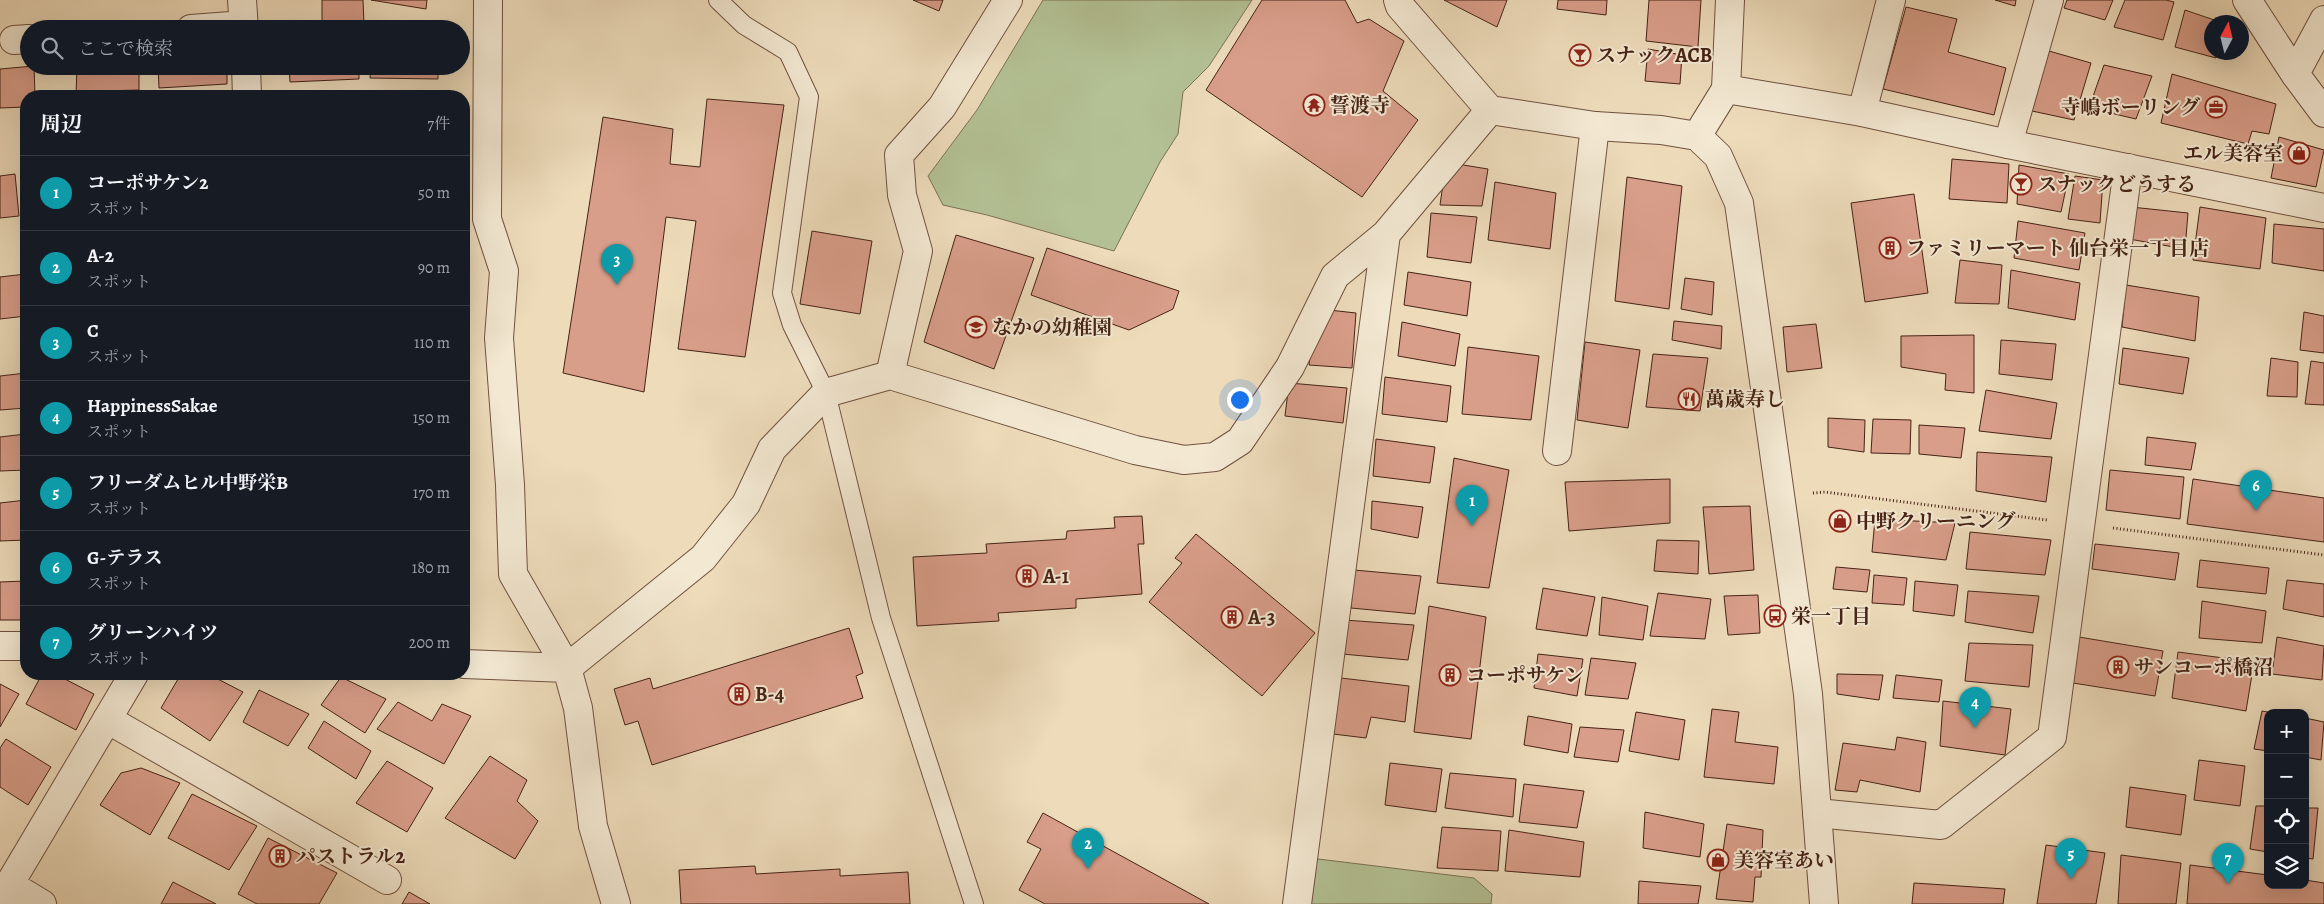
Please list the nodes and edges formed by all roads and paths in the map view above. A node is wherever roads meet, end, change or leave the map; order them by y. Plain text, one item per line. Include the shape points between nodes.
1 (488, 0) edge
2 (718, 0) edge
3 (1008, 0) edge
4 (1398, 0) edge
5 (1730, 0) edge
6 (1891, 0) edge
7 (2049, 0) edge
8 (2247, 0) edge
9 (2324, 20) edge
10 (2295, 74) junction
11 (247, 75) edge
12 (1726, 89) junction
13 (248, 90) edge
14 (1490, 110) junction
15 (1862, 112) junction
16 (2324, 113) edge
17 (1594, 126) junction
18 (1697, 136) junction
19 (2008, 144) junction
20 (2128, 168) junction
21 (2324, 208) edge
22 (1386, 234) junction
23 (890, 374) junction
24 (826, 394) junction
25 (1557, 451) dead end
26 (0, 646) edge
27 (20, 646) edge
28 (470, 664) edge
29 (568, 668) junction
30 (130, 680) edge
31 (107, 719) junction
32 (1817, 813) junction
33 (387, 880) dead end
34 (5, 892) edge
35 (42, 904) edge
36 (616, 904) edge
37 (974, 904) edge
38 (1297, 904) edge
39 (1824, 904) edge

1 - 29 street via 487,219 504,271 499,338 513,574
2 - 24 lane via 744,25 788,52 808,97 782,293 792,325
3 - 23 street via 942,107 899,155 902,195 918,251
4 - 14 street
5 - 12 street
6 - 15 street
7 - 19 street
8 - 10 street
9 - 10 street
10 - 16 street
11 - 13 street
12 - 15 street
12 - 18 street
14 - 17 street
14 - 22 street
15 - 19 street
17 - 18 street
17 - 25 street
18 - 32 street via 1718,156 1739,203 1808,694
19 - 20 street
20 - 21 street
20 - 32 street via 2052,737 1941,825
22 - 23 street via 1336,276 1290,367 1240,441 1215,457 1184,460 1135,450
22 - 38 street
23 - 24 street
24 - 29 street via 772,449 746,504 704,558
24 - 37 lane via 881,618
26 - 27 street
28 - 29 street
29 - 36 street via 578,708 593,826
30 - 31 street
31 - 33 street
31 - 34 street
32 - 39 street
34 - 35 street

